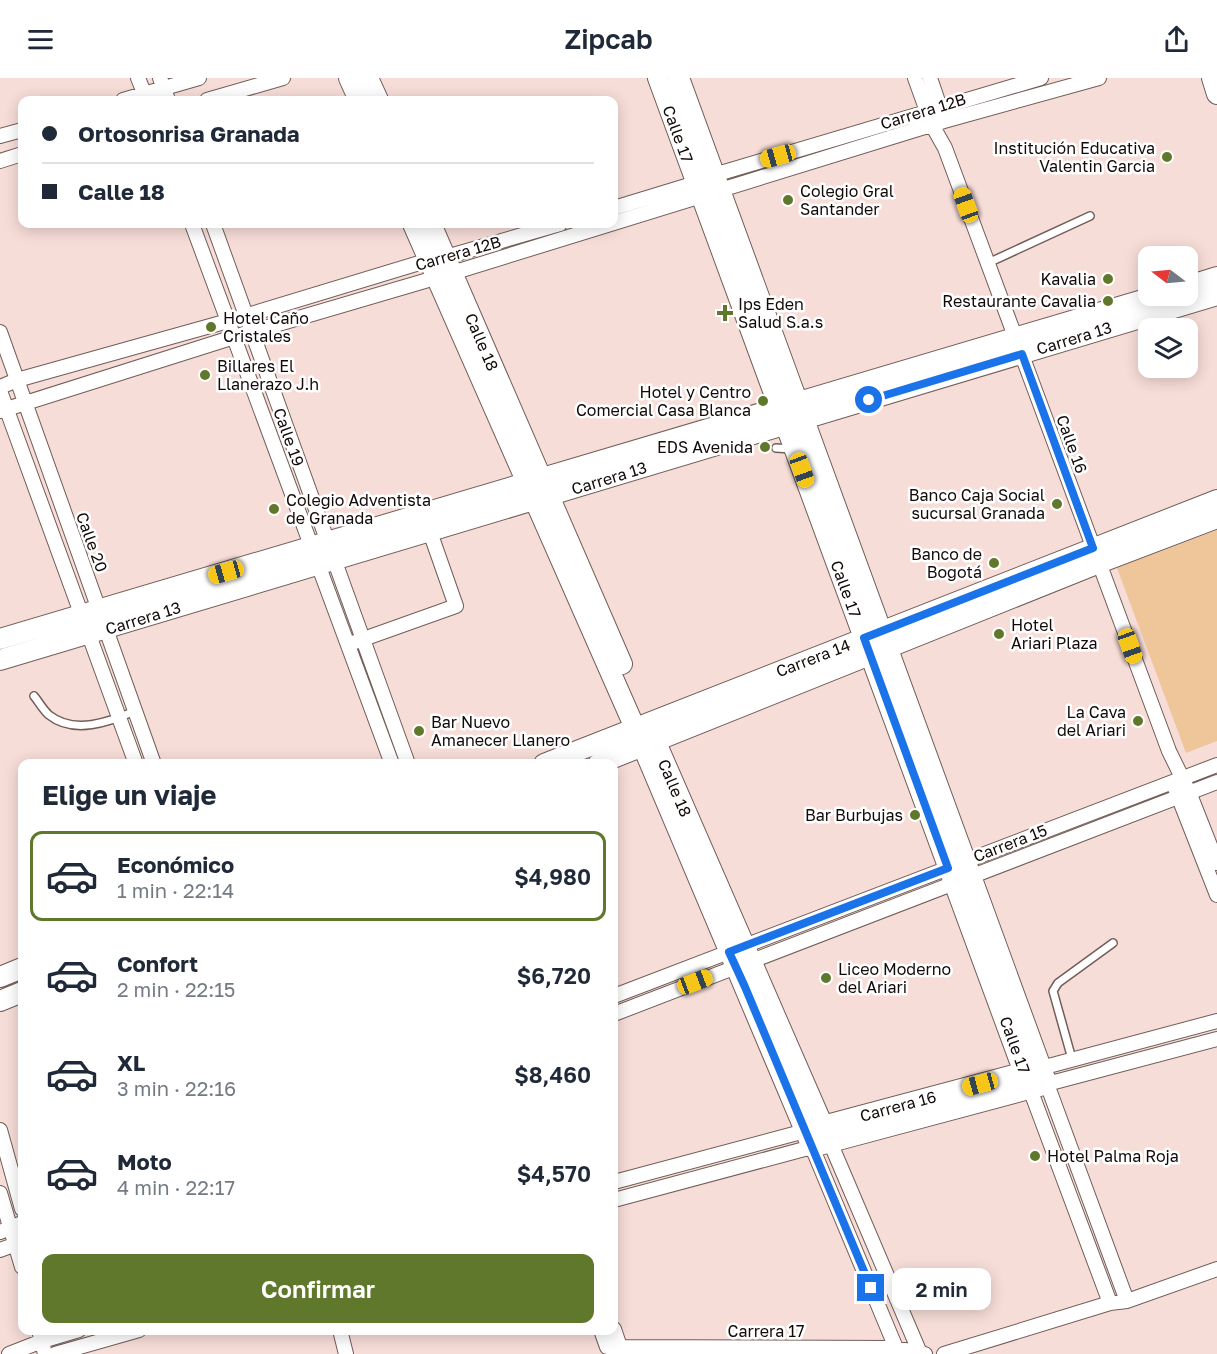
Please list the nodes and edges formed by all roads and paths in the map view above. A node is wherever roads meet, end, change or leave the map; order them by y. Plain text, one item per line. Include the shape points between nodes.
1 (138, 78) edge
2 (199, 78) edge
3 (283, 78) edge
4 (349, 78) edge
5 (368, 78) edge
6 (658, 78) edge
7 (679, 78) edge
8 (915, 78) edge
9 (930, 78) edge
10 (1041, 78) edge
11 (1099, 78) edge
12 (1212, 78) edge
13 (164, 89) edge
14 (1217, 94) edge
15 (146, 96) edge
16 (148, 96) edge
17 (221, 96) edge
18 (357, 96) edge
19 (376, 96) edge
20 (936, 117) junction
21 (18, 131) edge
22 (0, 136) edge
23 (18, 155) edge
24 (0, 161) edge
25 (717, 183) junction
26 (699, 190) junction
27 (618, 207) edge
28 (618, 214) edge
29 (1090, 216) dead end
30 (194, 228) edge
31 (214, 228) edge
32 (416, 228) edge
33 (432, 228) edge
34 (549, 228) edge
35 (572, 228) edge
36 (225, 257) junction
37 (988, 263) junction
38 (208, 265) junction
39 (441, 267) junction
40 (1217, 277) edge
41 (1198, 283) edge
42 (1217, 295) edge
43 (1138, 303) edge
44 (246, 315) junction
45 (228, 321) junction
46 (0, 332) edge
47 (252, 332) junction
48 (234, 337) junction
49 (1018, 346) junction
50 (17, 380) junction
51 (0, 389) edge
52 (25, 404) junction
53 (3, 410) edge
54 (792, 414) junction
55 (282, 415) junction
56 (266, 424) junction
57 (538, 489) junction
58 (1217, 500) edge
59 (1217, 518) edge
60 (430, 532) junction
61 (323, 554) junction
62 (1096, 555) junction
63 (90, 612) junction
64 (97, 632) junction
65 (0, 639) edge
66 (363, 639) junction
67 (876, 643) junction
68 (348, 644) junction
69 (0, 660) edge
70 (34, 696) dead end
71 (386, 703) junction
72 (371, 708) junction
73 (135, 711) junction
74 (119, 718) junction
75 (645, 734) junction
76 (601, 741) junction
77 (134, 759) edge
78 (152, 759) edge
79 (390, 759) edge
80 (406, 759) edge
81 (556, 759) edge
82 (604, 759) edge
83 (607, 759) edge
84 (1217, 765) edge
85 (1177, 780) junction
86 (1217, 782) edge
87 (1184, 794) junction
88 (1217, 863) edge
89 (960, 872) junction
90 (1217, 895) edge
91 (1113, 943) dead end
92 (740, 956) junction
93 (18, 970) edge
94 (0, 977) edge
95 (18, 994) edge
96 (618, 995) edge
97 (0, 1001) edge
98 (618, 1012) edge
99 (1217, 1021) edge
100 (1217, 1039) edge
101 (1072, 1059) junction
102 (1036, 1078) junction
103 (0, 1130) edge
104 (817, 1137) junction
105 (618, 1181) edge
106 (0, 1193) edge
107 (18, 1195) edge
108 (618, 1199) edge
109 (11, 1228) edge
110 (18, 1244) edge
111 (0, 1250) edge
112 (1217, 1269) edge
113 (1127, 1301) junction
114 (1110, 1303) junction
115 (64, 1335) edge
116 (122, 1335) edge
117 (341, 1335) edge
118 (605, 1335) edge
119 (614, 1335) edge
120 (42, 1342) edge
121 (614, 1347) junction
122 (896, 1348) junction
123 (15, 1353) edge
124 (55, 1354) edge
125 (346, 1354) edge
126 (922, 1354) edge
127 (944, 1354) edge

1 - 15 street
2 - 13 street
3 - 17 street
4 - 18 street
5 - 19 street
6 - 26 street, Calle 17
7 - 25 street, Calle 17
8 - 20 street, Calle 16
9 - 20 street, Calle 16
10 - 20 street, Carrera 12B
11 - 20 street, Carrera 12B
12 - 14 street
13 - 16 street
20 - 25 street, Carrera 12B
20 - 37 street, Calle 16
21 - 22 street
23 - 24 street
25 - 26 street, Carrera 12B
25 - 54 street, Calle 17
26 - 27 street, Carrera 12B
26 - 28 street, Carrera 12B
26 - 54 street, Calle 17
29 - 37 lane
30 - 38 street, Calle 19
31 - 36 street, Calle 19
32 - 39 street, Calle 18
33 - 39 street, Calle 18
34 - 39 street, Carrera 12B
35 - 39 street, Carrera 12B
36 - 38 street
36 - 44 street, Calle 19
37 - 49 street, Calle 16
38 - 45 street, Calle 19
39 - 44 street, Carrera 12B
39 - 47 street, Carrera 12B
39 - 57 street, Calle 18
40 - 41 street
42 - 49 street, Carrera 13
43 - 49 street, Carrera 13
44 - 45 street, Carrera 12B
44 - 47 street, Calle 19
45 - 48 street, Calle 19
45 - 50 street, Carrera 12B
46 - 50 street, Calle 20
47 - 48 street, Carrera 12B
47 - 55 street, Calle 19
48 - 52 street, Carrera 12B
48 - 56 street, Calle 19
49 - 54 street, Carrera 13
49 - 62 street, Calle 16
50 - 51 street, Carrera 12B
50 - 52 street, Calle 20
51 - 53 street, Calle 20
52 - 53 street, Carrera 12B
52 - 63 street, Calle 20
53 - 63 street, Calle 20
54 - 57 street, Carrera 13
54 - 57 street, Carrera 13 via 742,442
54 - 67 street, Calle 17
54 - 67 street, Calle 17 via 785,448
55 - 56 street
55 - 61 street, Calle 19
56 - 61 street, Calle 19
57 - 60 street, Carrera 13
57 - 61 street, Carrera 13
57 - 75 street, Calle 18
58 - 62 street, Carrera 14
59 - 62 street, Carrera 14
60 - 61 street, Carrera 13
60 - 66 street via 456,606
61 - 63 street, Carrera 13
61 - 64 street, Carrera 13
61 - 66 street, Calle 19
61 - 68 street, Calle 19
62 - 67 street, Carrera 14
62 - 85 street, Calle 16
63 - 64 street, Calle 20
63 - 65 street, Carrera 13
64 - 69 street, Carrera 13
64 - 73 street, Calle 20
64 - 74 street, Calle 20
66 - 68 street
66 - 71 street, Calle 19
67 - 75 street, Carrera 14
67 - 89 street, Calle 17
68 - 72 street, Calle 19
70 - 74 lane via 48,714 69,725 80,727
71 - 72 street
71 - 80 street, Calle 19
72 - 79 street, Calle 19
73 - 74 lane
73 - 78 street, Calle 20
74 - 77 street, Calle 20
75 - 76 street, Carrera 14
75 - 83 street, Carrera 14
75 - 92 street, Calle 18
76 - 81 street, Carrera 14
76 - 82 street
84 - 85 street, Carrera 15
85 - 87 street, Calle 16
85 - 89 street, Carrera 15
86 - 87 street, Carrera 15
87 - 88 street, Calle 16
87 - 89 street, Carrera 15
87 - 90 street, Calle 16
89 - 92 street, Carrera 15
89 - 102 street, Calle 17
91 - 101 lane via 1058,983 1053,991
92 - 96 street, Carrera 15
92 - 98 street, Carrera 15
92 - 104 street, Calle 18
93 - 94 street
95 - 97 street
99 - 101 street, Carrera 16
100 - 102 street, Carrera 16
101 - 102 street, Carrera 16
102 - 104 street, Carrera 16
102 - 113 street, Calle 17
102 - 114 street, Calle 17
103 - 107 street
104 - 105 street, Carrera 16
104 - 108 street, Carrera 16
104 - 122 street, Calle 18
104 - 126 street, Calle 18
106 - 109 street
110 - 111 street
112 - 113 street
113 - 114 street
114 - 127 street
115 - 120 street
116 - 124 street
117 - 125 street
118 - 121 street
119 - 121 street
120 - 123 street
121 - 122 street, Carrera 17
122 - 126 street, Carrera 17

